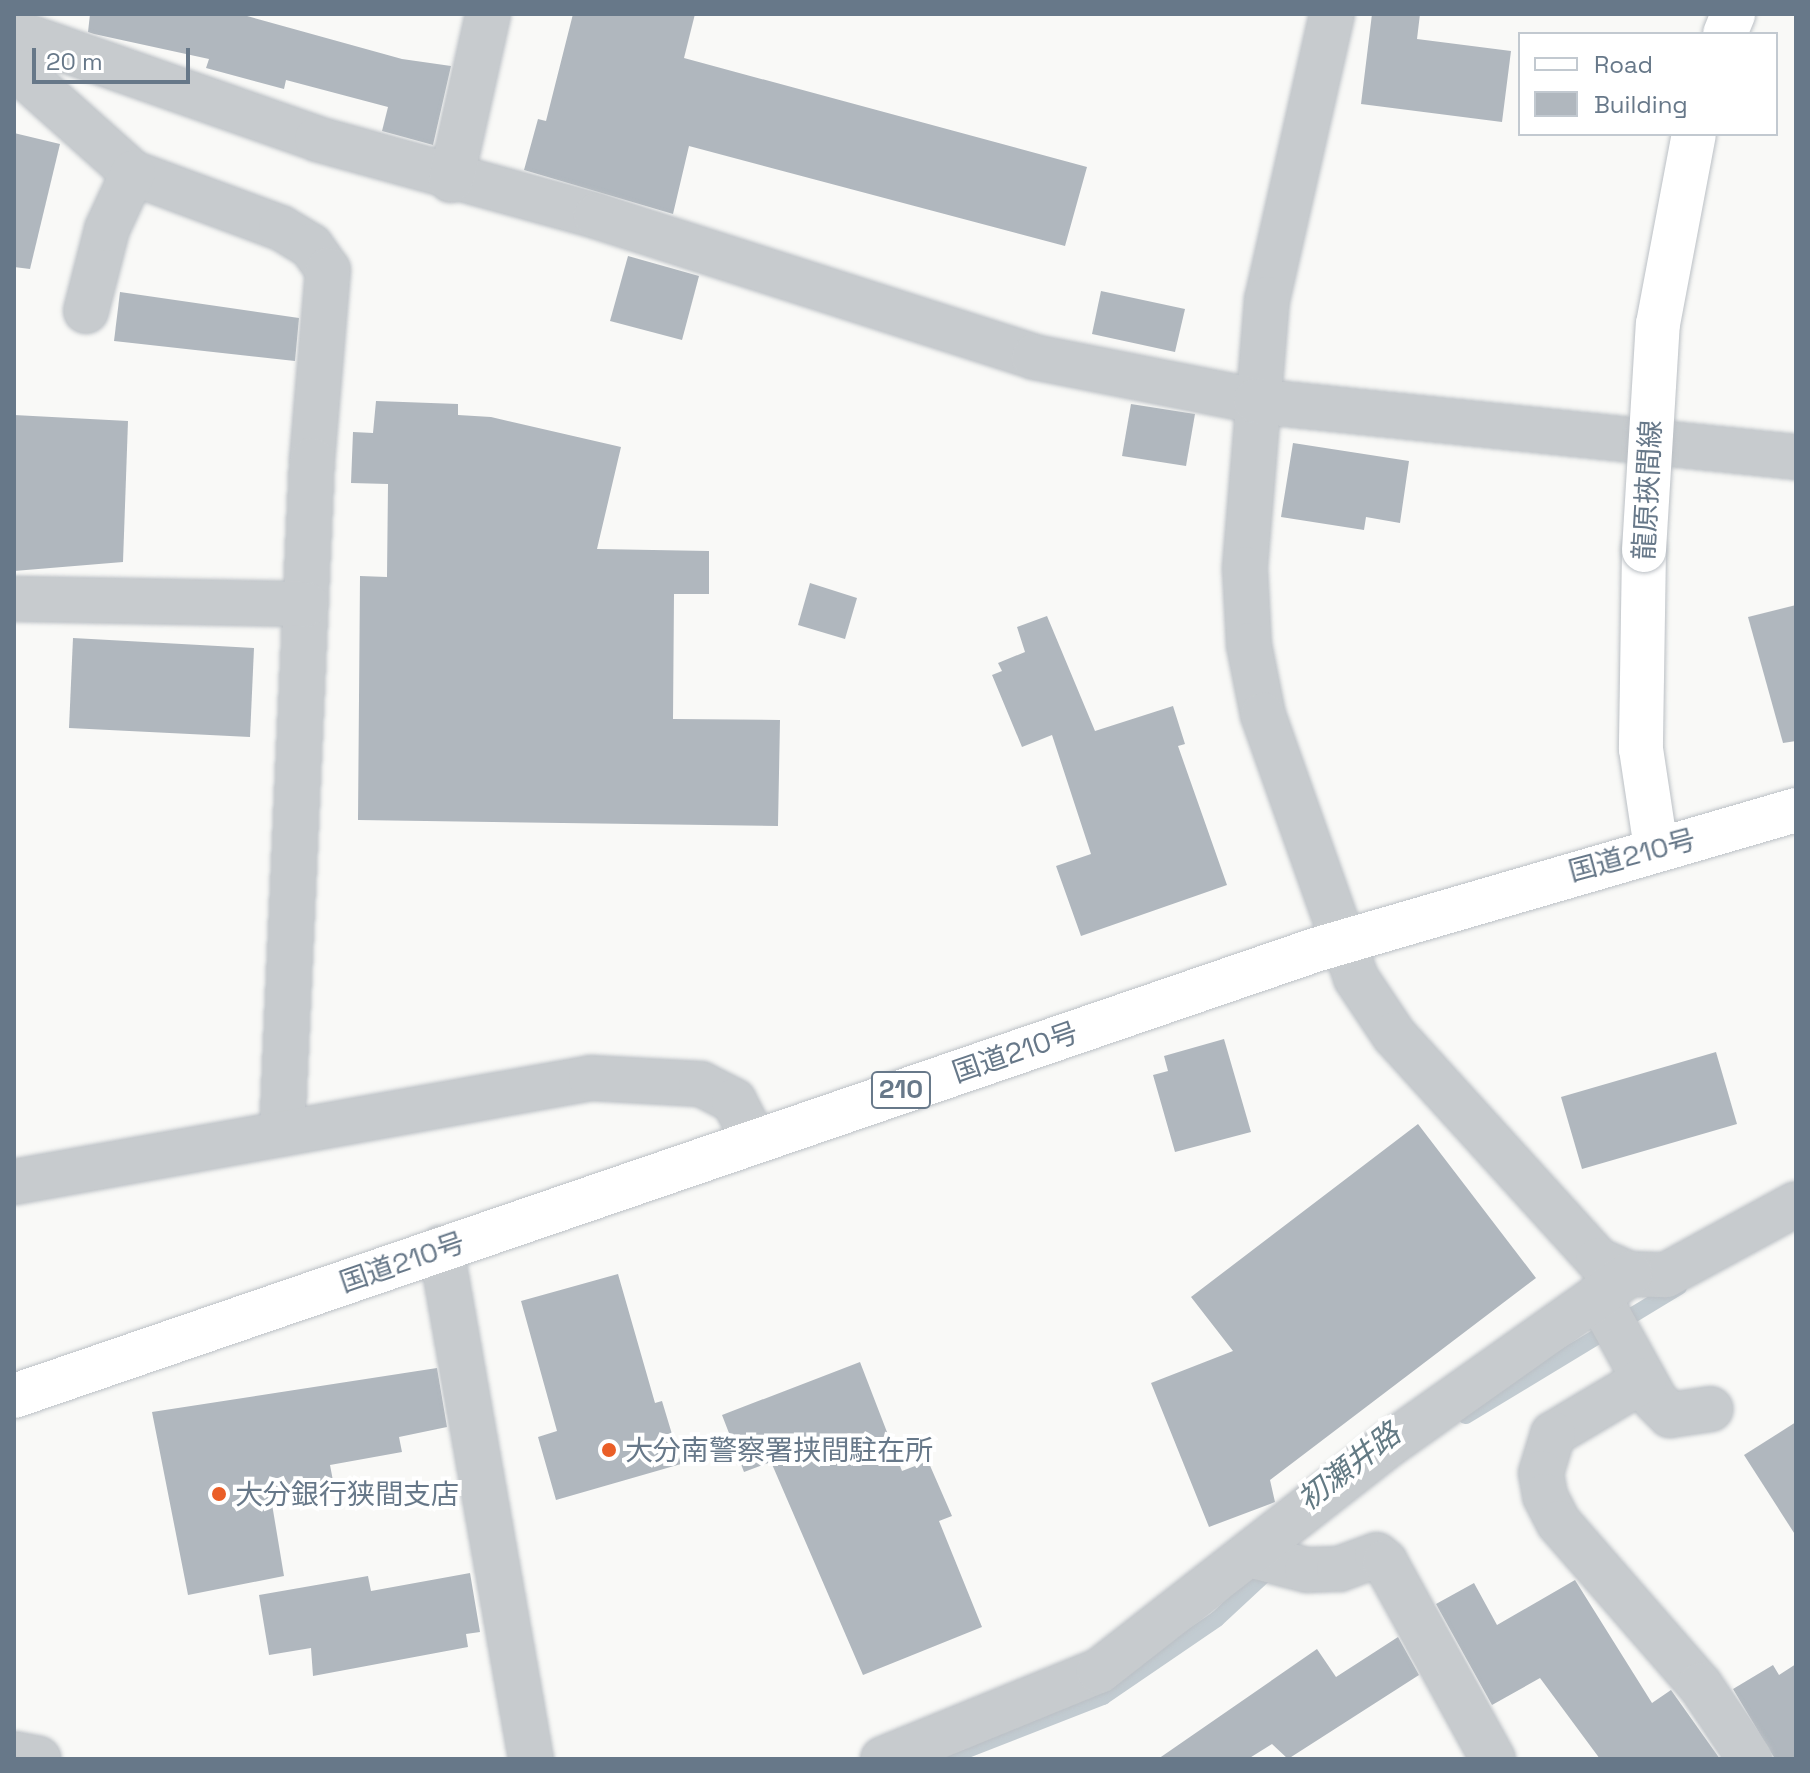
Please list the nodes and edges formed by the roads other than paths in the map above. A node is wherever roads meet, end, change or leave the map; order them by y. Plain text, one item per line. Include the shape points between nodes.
1 (488, 14) edge
2 (1332, 14) edge
3 (16, 58) edge
4 (1694, 136) edge
5 (133, 173) junction
6 (451, 180) junction
7 (86, 311) dead end
8 (1256, 401) junction
9 (1796, 457) edge
10 (14, 599) edge
11 (306, 604) junction
12 (1796, 810) edge
13 (1656, 848) junction
14 (1342, 941) junction
15 (282, 1133) junction
16 (754, 1140) junction
17 (14, 1182) edge
18 (1796, 1204) edge
19 (441, 1248) junction
20 (1614, 1285) junction
21 (1644, 1380) junction
22 (14, 1396) edge
23 (1711, 1409) dead end
24 (1249, 1555) junction
25 (14, 1754) edge
26 (39, 1759) edge
27 (531, 1759) edge
28 (883, 1759) edge
29 (1493, 1759) edge
30 (1750, 1759) edge

1 - 6 street
2 - 8 street via 1284,203
3 - 5 street
3 - 6 street via 138,79
4 - 13 main road, 龍原挾間線, bridge via 1658,324 1644,550 1641,749
5 - 7 street via 107,229
5 - 11 street via 281,228 311,246 328,270
6 - 8 street via 596,216 1034,357
8 - 9 street
8 - 14 street via 1245,527 1249,645 1274,750
10 - 11 street
11 - 15 street
12 - 13 main road, 国道210号 / 210
13 - 14 main road, 国道210号 / 210
14 - 16 main road, 国道210号 / 210
14 - 20 street via 1356,978 1394,1035
15 - 16 street via 559,1082 618,1078 701,1084 734,1101
15 - 17 street
16 - 19 main road, 国道210号 / 210
18 - 20 street via 1684,1270
19 - 22 main road, 国道210号 / 210
19 - 27 street
20 - 21 street
20 - 24 street via 1391,1443
21 - 23 street via 1670,1415
21 - 30 street via 1570,1418 1553,1434 1541,1473 1545,1496 1559,1523 1700,1685
24 - 28 street via 1099,1671
24 - 29 street via 1307,1570 1339,1569 1377,1555
25 - 26 street

